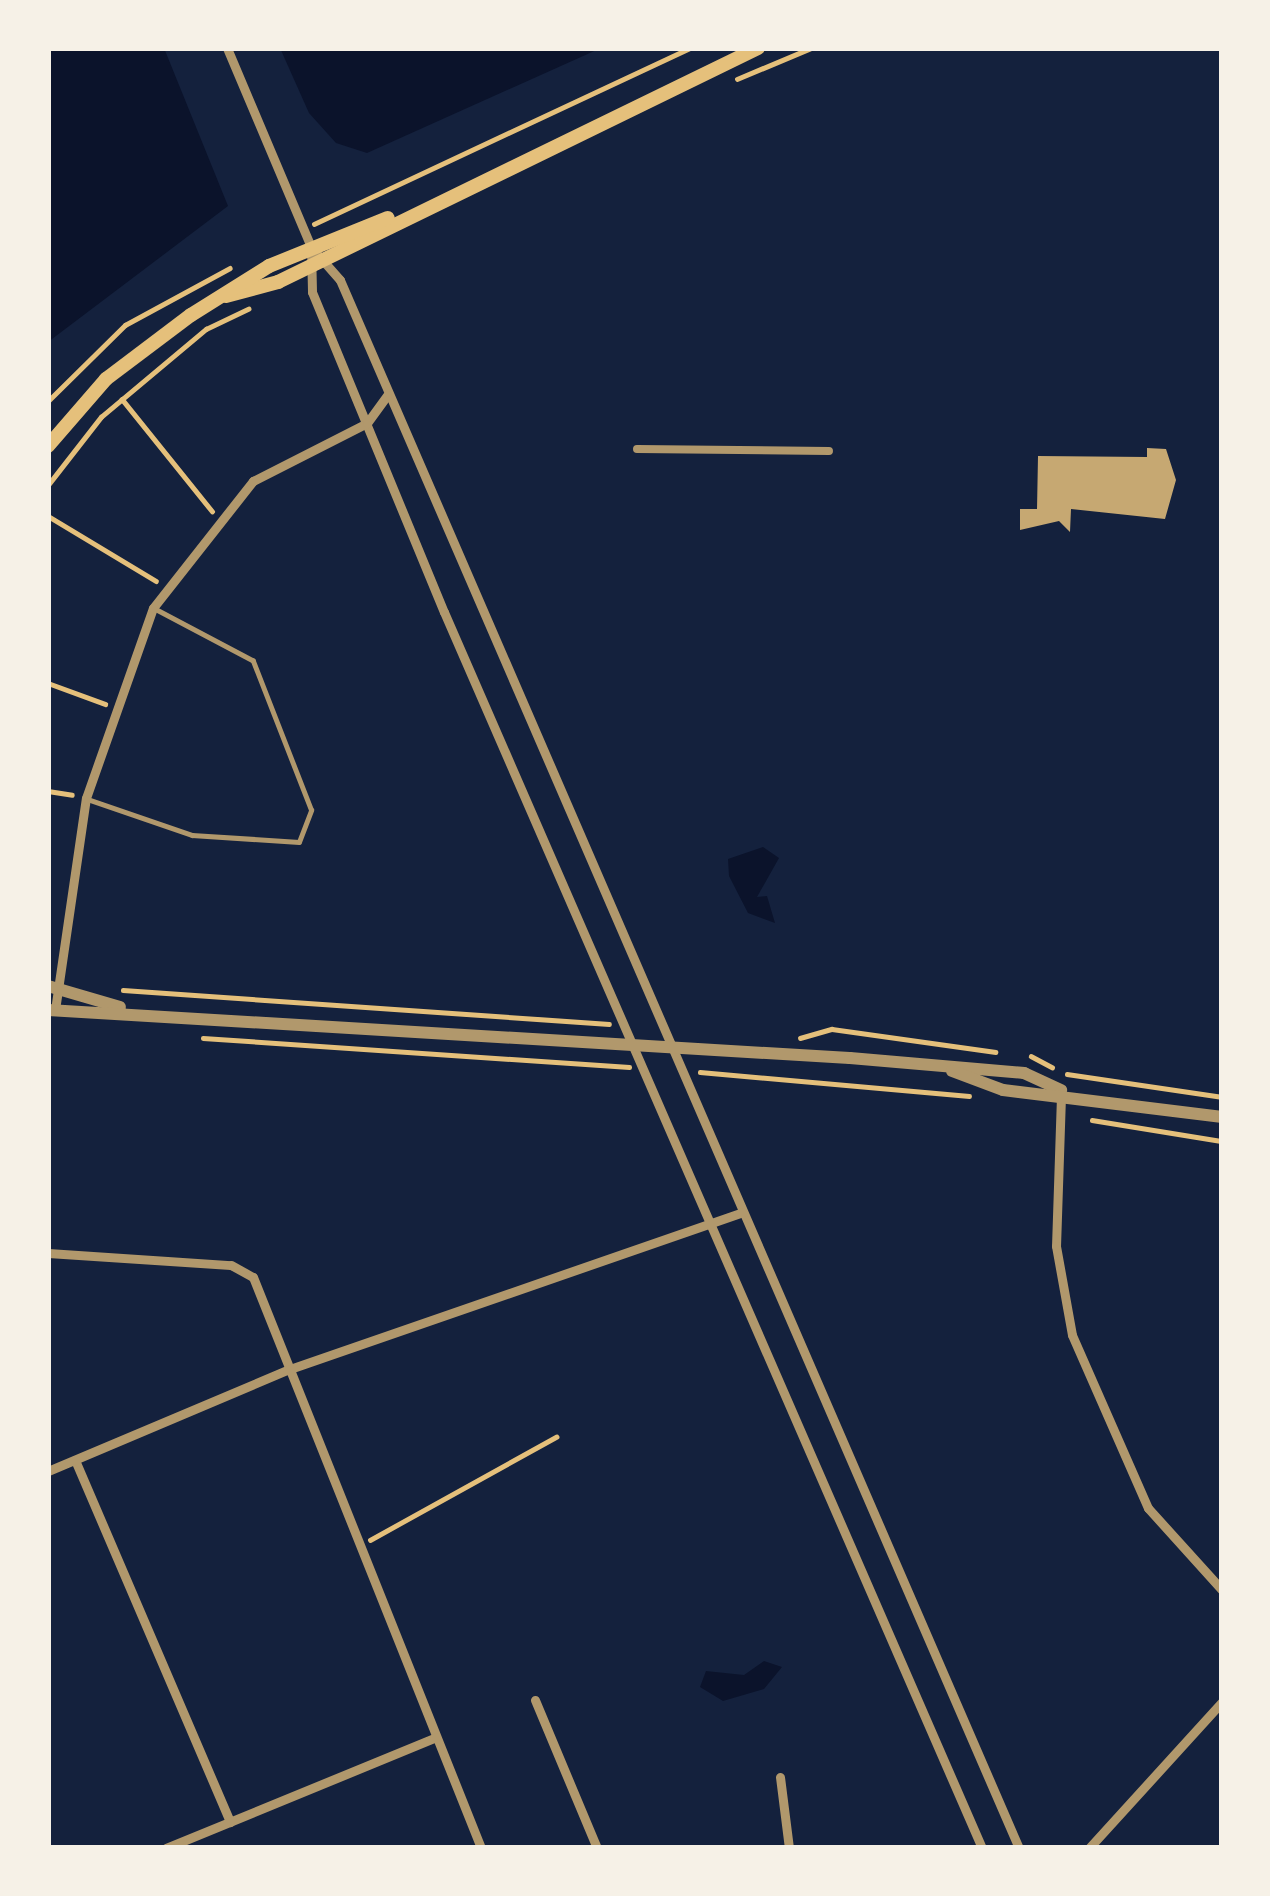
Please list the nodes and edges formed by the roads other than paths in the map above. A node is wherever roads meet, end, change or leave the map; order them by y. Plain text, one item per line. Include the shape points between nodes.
1 (227, 48) edge
2 (758, 48) edge
3 (393, 217) junction
4 (311, 247) junction
5 (328, 257) junction
6 (308, 267) junction
7 (226, 296) junction
8 (387, 394) junction
9 (367, 423) junction
10 (48, 446) edge
11 (637, 448) dead end
12 (829, 451) dead end
13 (153, 608) junction
14 (86, 798) junction
15 (52, 987) edge
16 (51, 1010) edge
17 (127, 1010) junction
18 (638, 1045) junction
19 (674, 1048) junction
20 (1061, 1090) junction
21 (1222, 1117) edge
22 (742, 1212) junction
23 (715, 1223) junction
24 (48, 1253) edge
25 (287, 1370) junction
26 (75, 1460) junction
27 (48, 1471) edge
28 (1222, 1590) edge
29 (535, 1700) dead end
30 (1222, 1702) edge
31 (436, 1738) junction
32 (780, 1777) dead end
33 (230, 1822) junction
34 (166, 1848) edge
35 (481, 1848) edge
36 (597, 1848) edge
37 (789, 1848) edge
38 (982, 1848) edge
39 (1018, 1848) edge
40 (1089, 1848) edge

1 - 4 street
2 - 3 main road
3 - 4 main road
3 - 5 main road
4 - 5 street
4 - 6 street
4 - 7 main road
5 - 6 main road
5 - 8 street
6 - 7 main road
6 - 9 street
7 - 10 main road via 106,379
8 - 9 street
8 - 19 street
9 - 13 street via 253,481
9 - 18 street
11 - 12 street
13 - 14 street
13 - 14 lane via 253,661 311,809 299,842 192,835
14 - 15 street
15 - 16 street
15 - 17 street
16 - 17 street
17 - 18 street
18 - 19 street
18 - 23 street
19 - 20 street via 1024,1073
19 - 22 street
20 - 21 street
20 - 28 street via 1056,1246 1072,1335 1148,1508
22 - 23 street
22 - 39 street
23 - 25 street
23 - 38 street
24 - 25 street via 243,1270
25 - 26 street
25 - 31 street
26 - 27 street
26 - 33 street
29 - 36 street
30 - 40 street
31 - 33 street
31 - 35 street
32 - 37 street
33 - 34 street

